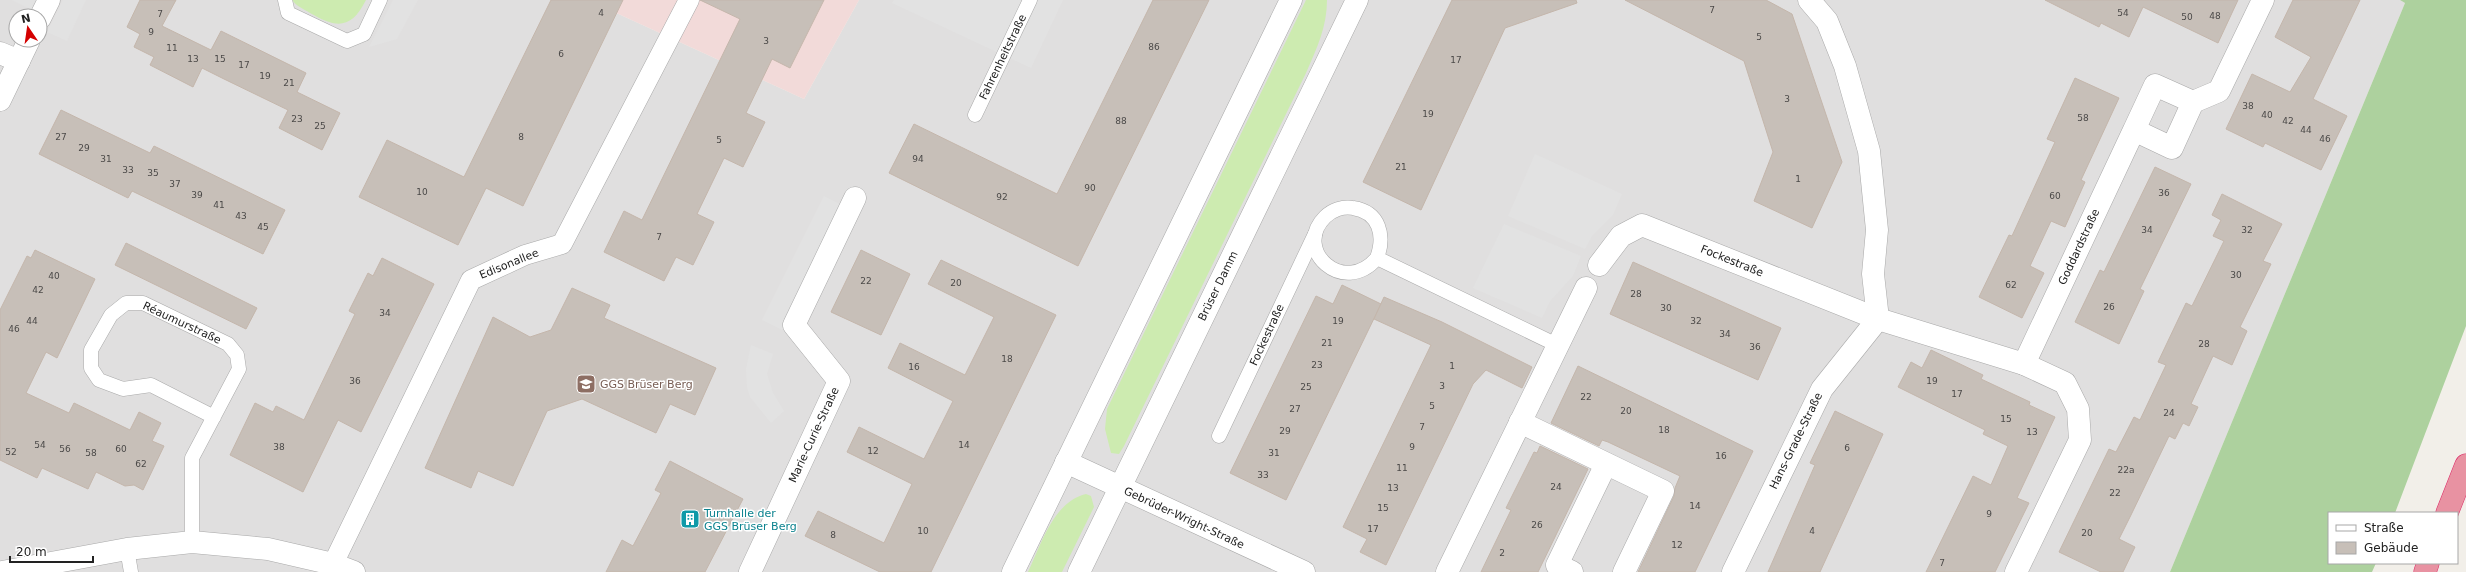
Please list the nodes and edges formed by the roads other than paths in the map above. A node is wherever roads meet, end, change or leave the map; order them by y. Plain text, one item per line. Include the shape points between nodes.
1 (285, 0) edge
2 (380, 0) edge
3 (689, 0) edge
4 (1030, 0) edge
5 (1291, 0) edge
6 (1357, 0) edge
7 (1809, 0) edge
8 (2263, 0) edge
9 (20, 48) edge
10 (9, 57) edge
11 (0, 100) edge
12 (2193, 102) junction
13 (975, 115) dead end
14 (2134, 130) junction
15 (855, 198) dead end
16 (1315, 234) junction
17 (1377, 258) junction
18 (1599, 265) dead end
19 (1586, 288) dead end
20 (1878, 319) junction
21 (1557, 346) junction
22 (2024, 364) junction
23 (214, 417) junction
24 (1520, 422) junction
25 (1219, 436) dead end
26 (1066, 462) junction
27 (1606, 464) junction
28 (2466, 465) edge
29 (1120, 488) junction
30 (2447, 512) edge
31 (192, 542) junction
32 (127, 549) junction
33 (333, 564) junction
34 (2, 572) edge
35 (131, 572) edge
36 (354, 572) edge
37 (750, 572) edge
38 (1013, 572) edge
39 (1079, 572) edge
40 (1304, 572) edge
41 (1447, 572) edge
42 (1572, 572) edge
43 (1624, 572) edge
44 (1733, 572) edge
45 (2016, 572) edge

1 - 2 lane via 288,13 347,41 364,34
3 - 33 street, Edisonallee via 562,244 525,256 472,280
4 - 13 lane, Fahrenheitstraße
5 - 26 street
6 - 29 street, Brüser Damm
7 - 20 street via 1827,21 1846,66 1870,151 1877,230 1873,274
8 - 12 street via 2218,91
9 - 10 street
10 - 11 street
12 - 14 street, Goddardstraße via 2155,85
12 - 14 street via 2172,148
14 - 22 street, Goddardstraße
15 - 37 street, Marie-Curie-Straße via 794,325 839,381
16 - 17 lane via 1315,246 1320,258 1338,273 1354,274 1362,271
16 - 17 lane, Fockestraße via 1320,222 1330,212 1347,207 1359,209 1370,214 1379,226 1382,236
16 - 25 lane, Fockestraße
17 - 21 lane
18 - 20 street, Fockestraße via 1621,236 1642,225
19 - 21 street
20 - 22 street
20 - 44 street, Hans-Grade-Straße via 1822,390
21 - 24 street
22 - 45 street via 2065,383 2078,409 2080,440
23 - 23 lane, Réaumurstraße via 239,369 236,355 228,344 143,303 126,303 111,315 91,350 91,368 98,380 123,389 151,385
23 - 31 lane, Réaumurstraße via 192,458
24 - 27 street
24 - 41 street
26 - 29 street, Gebrüder-Wright-Straße
26 - 38 street
27 - 42 street via 1557,565
27 - 43 street via 1663,491
28 - 30 highway
29 - 39 street, Brüser Damm
29 - 40 street, Gebrüder-Wright-Straße
31 - 32 street
31 - 33 street via 268,549
32 - 34 street
32 - 35 lane
33 - 36 street

